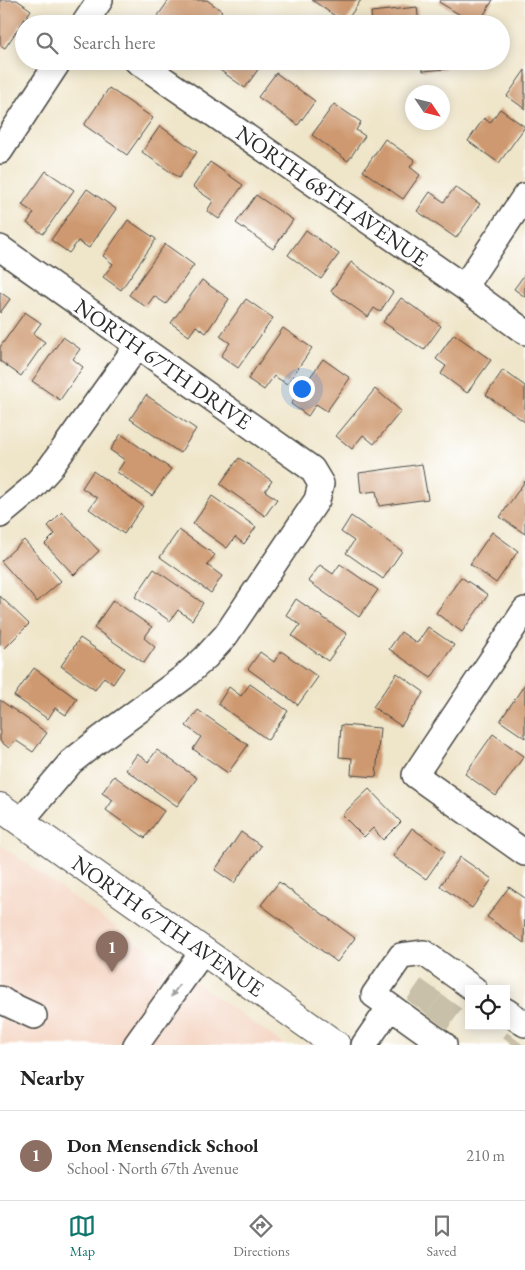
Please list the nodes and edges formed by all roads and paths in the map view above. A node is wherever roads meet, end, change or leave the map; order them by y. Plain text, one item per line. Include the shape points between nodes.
1 (100, 0) edge
2 (90, 15) edge
3 (54, 70) edge
4 (150, 70) edge
5 (0, 150) edge
6 (525, 196) edge
7 (0, 248) edge
8 (464, 287) junction
9 (525, 332) edge
10 (138, 346) junction
11 (0, 515) edge
12 (525, 610) edge
13 (10, 814) edge
14 (525, 853) edge
15 (203, 951) junction
16 (465, 989) edge
17 (0, 999) edge
18 (405, 1011) junction
19 (34, 1016) dead end
20 (510, 1016) edge
21 (522, 1030) edge
22 (437, 1034) edge
23 (136, 1045) edge
24 (336, 1045) edge
25 (364, 1045) edge

1 - 2 street
3 - 5 street
4 - 8 street, NORTH 68TH AVENUE
6 - 8 street
7 - 10 street, NORTH 67TH DRIVE
8 - 9 street, NORTH 68TH AVENUE
10 - 11 street via 50,468
10 - 13 street, NORTH 67TH DRIVE via 312,470 321,484 317,500 226,635 206,657
12 - 14 street via 415,776
13 - 15 main road, NORTH 67TH AVENUE
15 -> 23 street
15 - 24 main road, NORTH 67TH AVENUE
16 - 18 street via 439,975 424,953 400,956 374,995
17 - 19 street
18 - 22 street
18 - 25 street
20 - 21 street

